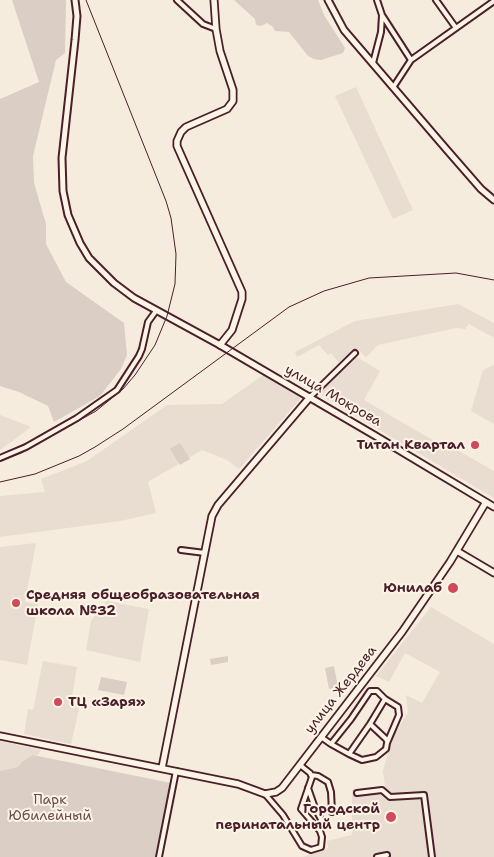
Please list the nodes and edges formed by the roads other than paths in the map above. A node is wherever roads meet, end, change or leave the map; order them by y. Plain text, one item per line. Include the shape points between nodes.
1 (75, 0) edge
2 (177, 0) edge
3 (214, 0) edge
4 (328, 0) edge
5 (377, 0) edge
6 (436, 0) edge
7 (494, 1) edge
8 (382, 15) junction
9 (456, 28) junction
10 (216, 29) junction
11 (411, 60) junction
12 (373, 63) junction
13 (394, 86) junction
14 (494, 200) edge
15 (156, 311) junction
16 (220, 345) junction
17 (355, 353) dead end
18 (310, 397) junction
19 (0, 458) edge
20 (486, 502) junction
21 (494, 507) edge
22 (181, 550) dead end
23 (457, 551) junction
24 (205, 553) junction
25 (494, 573) edge
26 (385, 699) junction
27 (370, 724) junction
28 (0, 736) edge
29 (321, 737) junction
30 (387, 743) junction
31 (331, 744) junction
32 (350, 754) junction
33 (300, 765) junction
34 (162, 768) junction
35 (176, 771) junction
36 (311, 775) junction
37 (308, 788) junction
38 (357, 793) dead end
39 (265, 794) junction
40 (332, 812) dead end
41 (322, 820) dead end
42 (388, 855) dead end
43 (159, 857) edge
44 (377, 857) edge
45 (432, 857) edge

1 - 15 street, улица Мокрова via 75,40 62,158 68,215 80,243 95,265 134,298
2 - 10 street via 203,24
3 - 10 main road
4 - 12 street via 344,30
5 - 8 street
6 - 9 street
7 - 9 street
8 - 11 street
8 - 12 street
9 - 11 street
10 - 16 main road via 233,100 227,110 186,127 177,141 242,292 232,330
11 - 13 street
12 - 13 street
13 - 14 street via 465,171
15 - 16 street, улица Мокрова
15 - 19 street via 148,322 139,356 117,390 69,423
16 - 18 main road, улица Мокрова
17 - 18 street
18 - 20 main road, улица Мокрова
18 - 24 main road via 218,505 212,516
20 - 21 main road, улица Мокрова
20 - 23 main road, улица Жердева
22 - 24 street
23 - 25 main road
23 - 29 main road, улица Жердева via 402,632
24 - 34 main road
26 - 27 street
26 - 30 street via 400,711
26 - 31 street via 376,691 368,693
27 - 30 street
27 - 32 street
28 - 34 main road
29 - 31 street
29 - 33 main road, улица Жердева
30 - 32 street via 386,749 376,757 362,760
31 - 32 street
33 - 36 street
33 - 39 main road, улица Жердева via 282,788
34 - 35 main road
35 - 39 main road via 238,784
35 - 43 street
36 - 37 street
36 - 40 street via 328,782
37 - 39 street via 301,809 322,837 321,847 311,850 302,846
37 - 41 street via 314,808
38 - 45 street via 382,790 390,797 424,795
42 - 44 street

